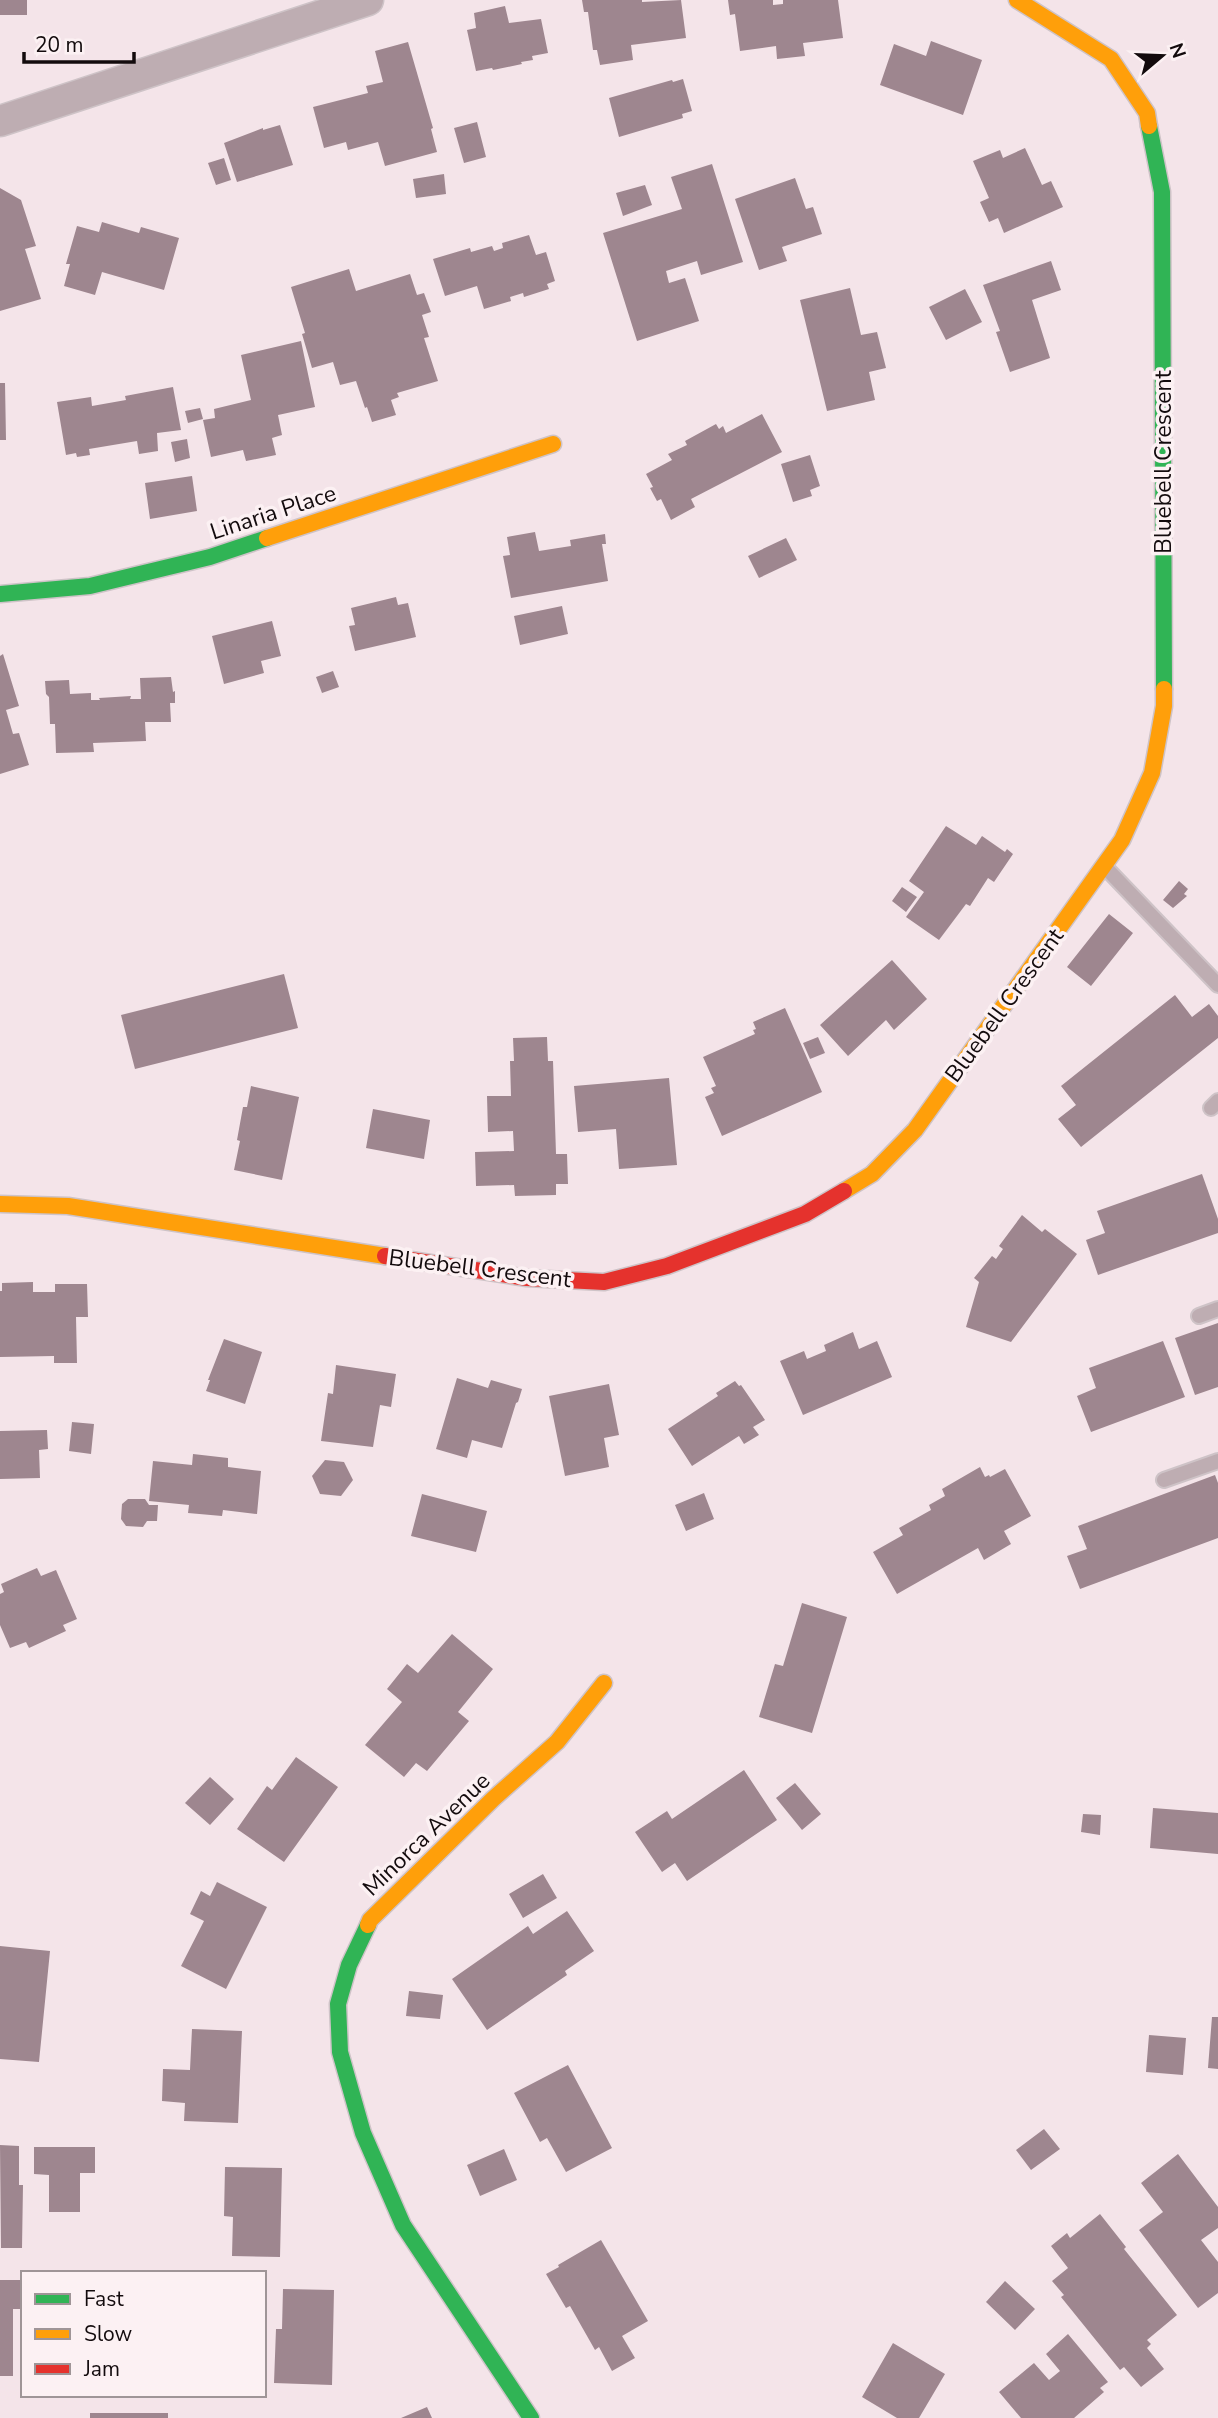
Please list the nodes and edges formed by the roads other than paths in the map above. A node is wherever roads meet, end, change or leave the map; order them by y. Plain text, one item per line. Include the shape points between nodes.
1 (368, 0) edge
2 (1017, 0) edge
3 (0, 121) edge
4 (553, 444) dead end
5 (0, 594) edge
6 (1104, 866) junction
7 (1218, 985) edge
8 (0, 1204) edge
9 (1218, 1309) edge
10 (1199, 1316) dead end
11 (1218, 1461) edge
12 (1164, 1480) dead end
13 (604, 1683) dead end
14 (531, 2418) edge

1 - 3 street
2 - 6 street, Bluebell Crescent via 1111,59 1147,113 1163,192 1164,706 1152,774 1122,840
4 - 5 street, Linaria Place via 210,557 90,586
6 - 7 lane
6 - 8 street, Bluebell Crescent via 915,1130 872,1174 805,1214 667,1266 604,1282 527,1278 68,1206
9 - 10 lane
11 - 12 lane
13 - 14 street, Minorca Avenue via 557,1742 370,1920 349,1965 338,2004 340,2052 363,2133 404,2225

